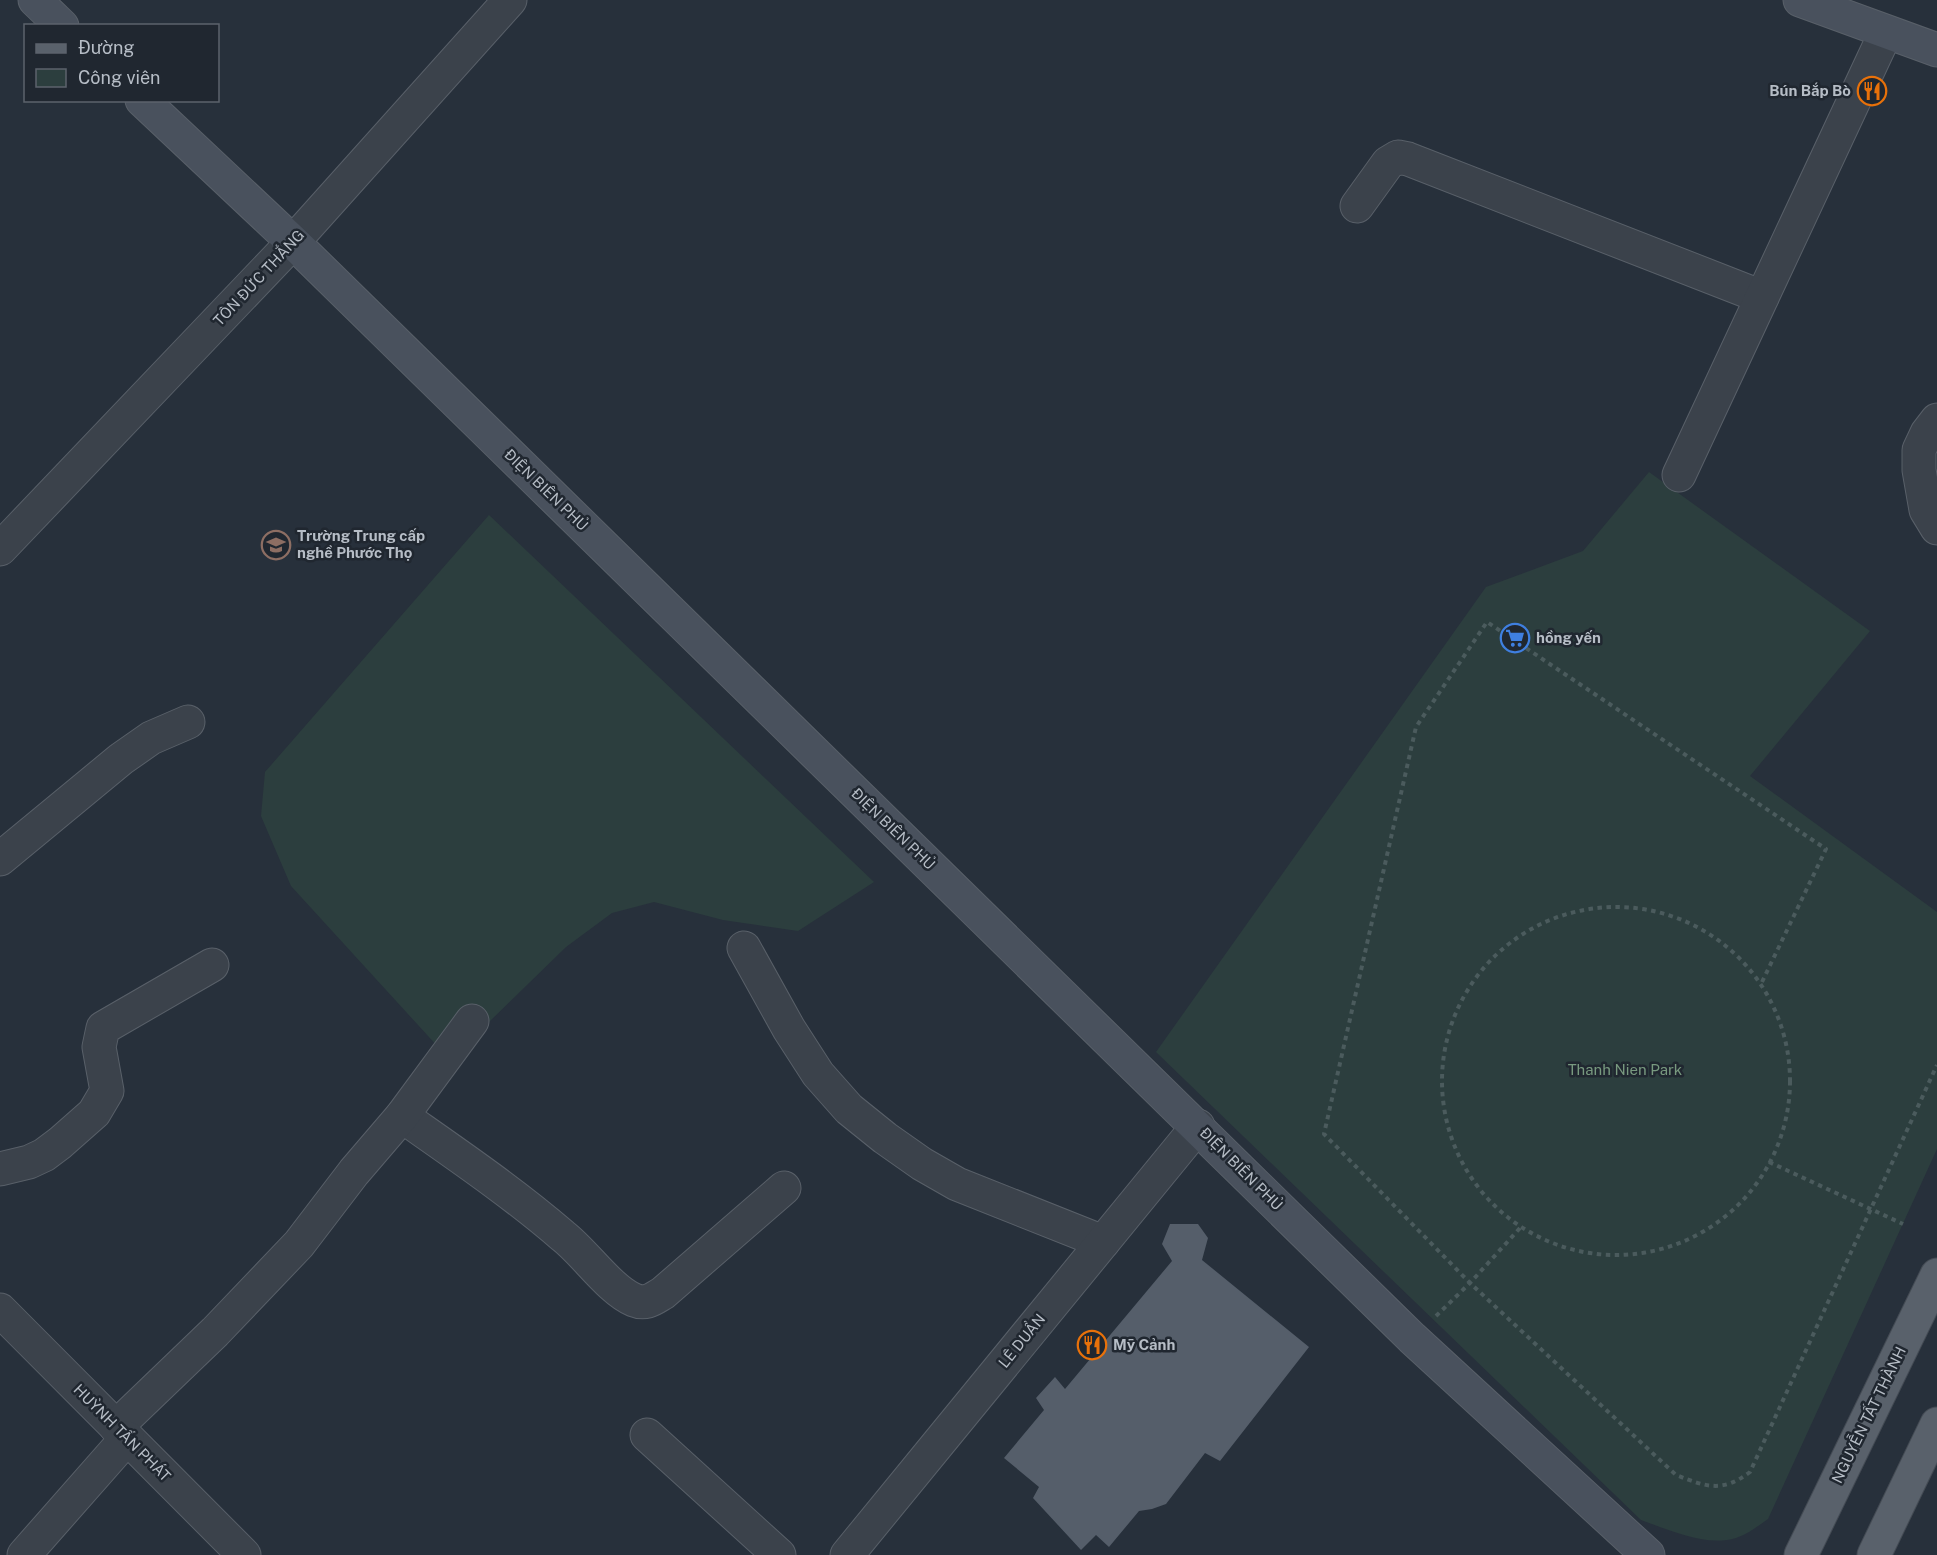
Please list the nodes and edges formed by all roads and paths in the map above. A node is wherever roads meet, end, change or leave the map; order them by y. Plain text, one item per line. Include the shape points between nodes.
1 (35, 0) edge
2 (510, 0) edge
3 (1800, 0) edge
4 (60, 24) edge
5 (1886, 32) junction
6 (1937, 50) edge
7 (144, 102) edge
8 (1357, 206) dead end
9 (292, 242) junction
10 (1762, 297) junction
11 (1937, 420) edge
12 (1678, 475) dead end
13 (1937, 528) edge
14 (0, 549) edge
15 (188, 722) dead end
16 (0, 859) edge
17 (744, 948) dead end
18 (212, 965) dead end
19 (1762, 982) junction
20 (472, 1021) dead end
21 (1937, 1065) edge
22 (402, 1116) junction
23 (1198, 1126) junction
24 (1769, 1162) junction
25 (0, 1169) edge
26 (784, 1188) dead end
27 (1870, 1209) junction
28 (1903, 1224) dead end
29 (1520, 1228) junction
30 (1103, 1242) junction
31 (1937, 1275) edge
32 (1470, 1283) junction
33 (0, 1310) edge
34 (1412, 1338) junction
35 (1937, 1424) edge
36 (121, 1433) junction
37 (647, 1435) dead end
38 (24, 1555) edge
39 (244, 1555) edge
40 (779, 1555) edge
41 (847, 1555) edge
42 (1648, 1555) edge
43 (1801, 1555) edge
44 (1874, 1555) edge

1 - 4 street
2 - 9 street, TÔN ĐỨC THẮNG
3 - 5 street
5 - 6 street
5 - 10 street
7 - 9 street, ĐIỆN BIÊN PHỦ
8 - 10 street via 1388,163 1398,157 1408,159
9 - 14 street, TÔN ĐỨC THẮNG
9 - 23 street, ĐIỆN BIÊN PHỦ
10 - 12 street
11 - 13 street via 1919,450 1926,510
15 - 16 street via 151,738 121,759
17 - 30 street via 818,1074 867,1124 957,1184
18 - 25 street via 103,1028 99,1047 107,1091 94,1113 44,1155
19 - 24 path via 1789,1047 1790,1114
19 - 29 path via 1707,931 1648,909 1580,909 1516,936 1465,990 1443,1048 1443,1113 1471,1180
19 - 32 path via 1826,849 1487,622 1416,727 1324,1134
20 - 22 street
21 - 27 path
22 - 26 street via 565,1237 635,1301 648,1303 663,1293
22 - 36 street via 299,1244
23 - 30 street, LÊ DUẨN
23 - 34 street, ĐIỆN BIÊN PHỦ
24 - 27 path
24 - 29 path via 1760,1184 1716,1226 1648,1254 1584,1254
27 - 28 path
27 - 32 path via 1750,1472 1735,1483 1719,1486 1676,1475
29 - 32 path
30 - 41 street, LÊ DUẨN
31 - 43 main road, NGUYỄN TẤT THÀNH
32 - 34 path
33 - 36 street, HUỲNH TẤN PHÁT
34 - 42 street, ĐIỆN BIÊN PHỦ
35 - 44 main road
36 - 38 street
36 - 39 street, HUỲNH TẤN PHÁT
37 - 40 street

